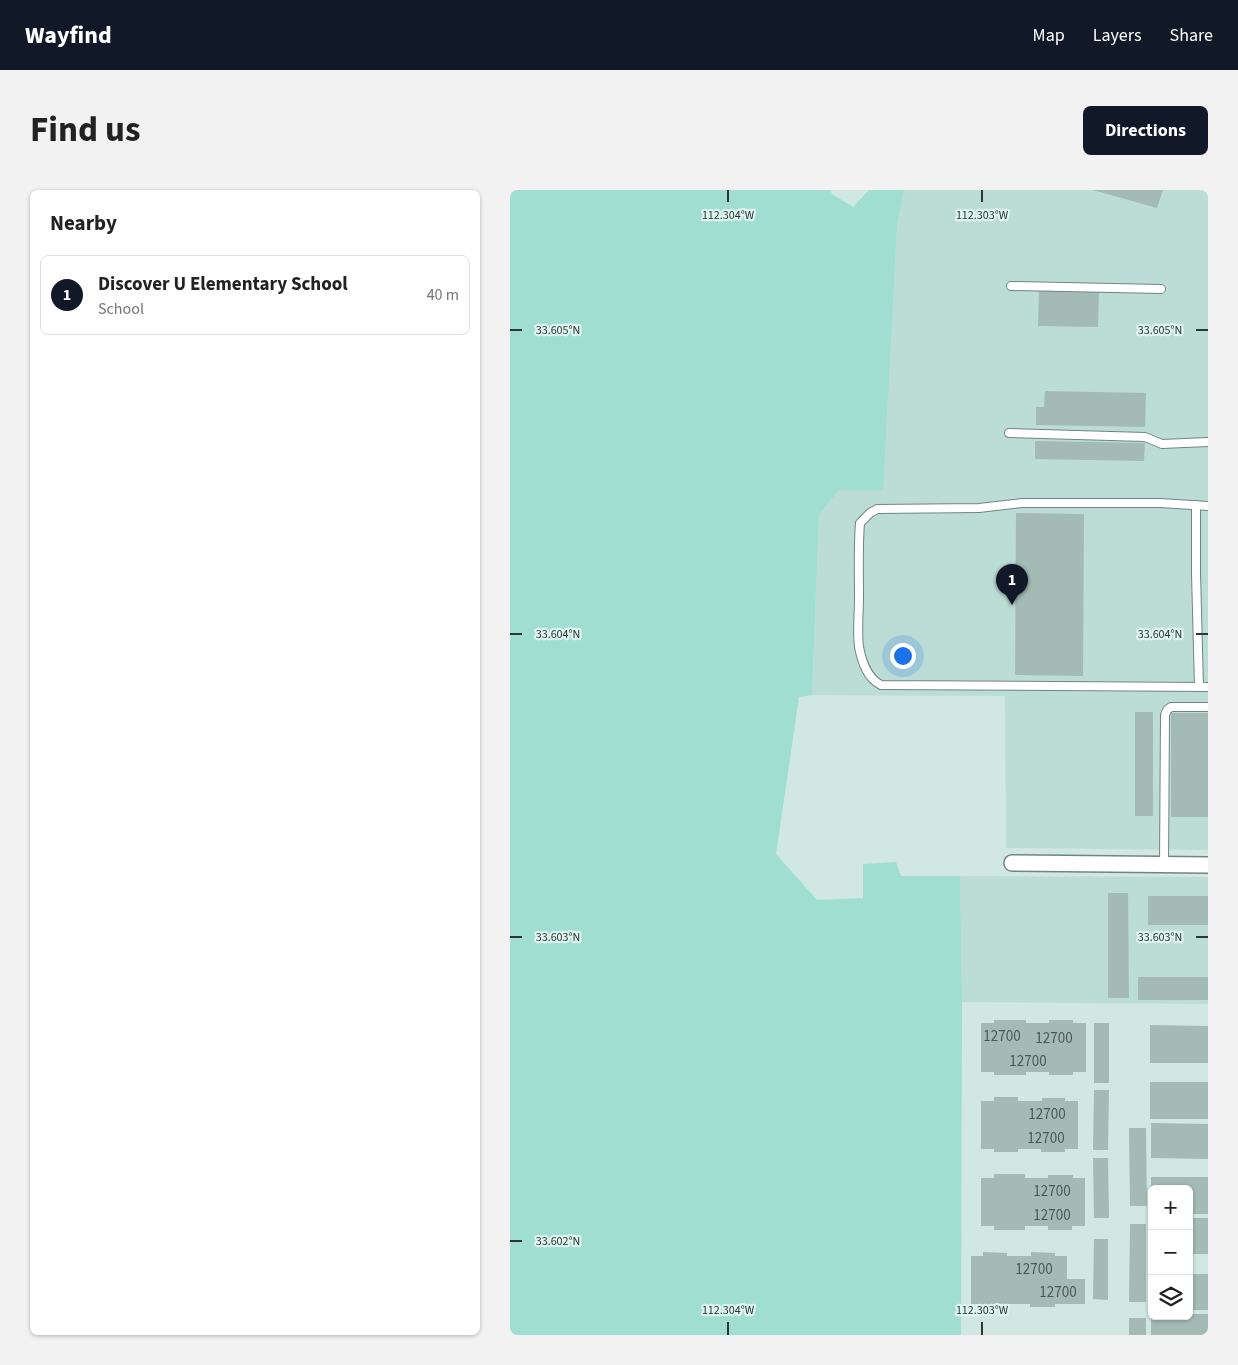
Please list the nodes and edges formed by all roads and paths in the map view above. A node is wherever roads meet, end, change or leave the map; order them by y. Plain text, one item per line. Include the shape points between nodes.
1 (1011, 286) dead end
2 (1162, 289) dead end
3 (1009, 433) dead end
4 (1208, 442) edge
5 (1196, 505) junction
6 (1208, 506) edge
7 (1199, 687) junction
8 (1208, 687) edge
9 (1208, 707) edge
10 (1012, 863) dead end
11 (1164, 865) junction
12 (1208, 865) edge

1 - 2 lane
3 - 4 lane via 1145,437 1162,444
5 - 6 lane
5 - 7 lane
5 - 7 lane via 1022,503 979,508 877,509 860,523 859,646 868,672 881,685
7 - 8 lane
9 - 11 lane via 1171,707 1165,715
10 - 11 street
11 - 12 street

